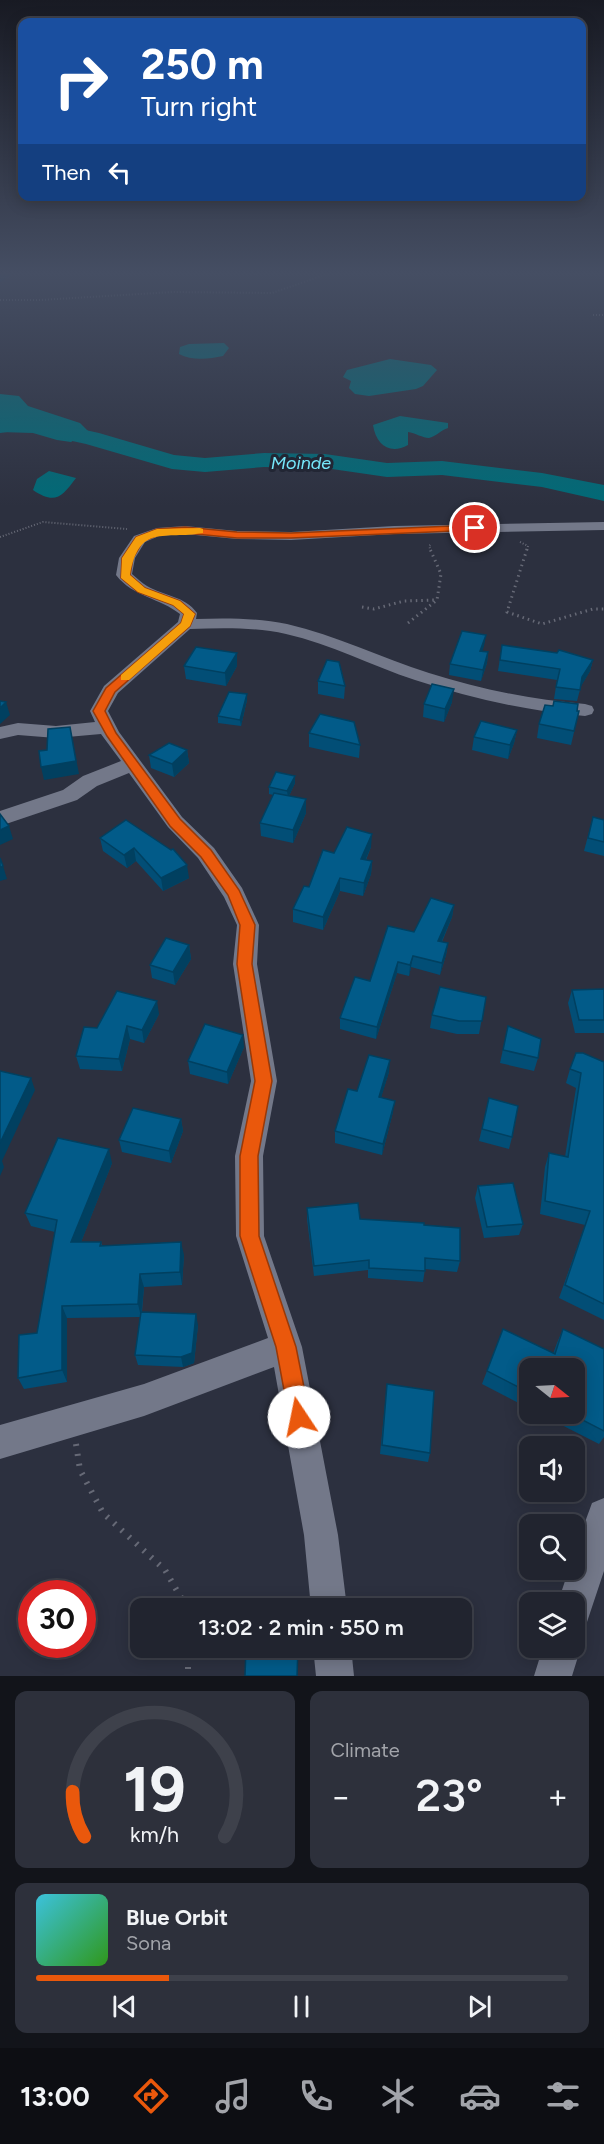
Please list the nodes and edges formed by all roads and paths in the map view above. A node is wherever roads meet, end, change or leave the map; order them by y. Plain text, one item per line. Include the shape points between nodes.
1 (604, 526) edge
2 (452, 529) junction
3 (157, 532) junction
4 (0, 537) edge
5 (512, 537) dead end
6 (437, 600) junction
7 (362, 607) dead end
8 (604, 609) edge
9 (408, 623) dead end
10 (186, 624) junction
11 (585, 710) dead end
12 (107, 727) junction
13 (0, 733) edge
14 (133, 764) junction
15 (0, 819) edge
16 (286, 1347) junction
17 (73, 1421) junction
18 (0, 1442) edge
19 (604, 1515) edge
20 (579, 1592) edge
21 (181, 1598) edge
22 (327, 1598) edge
23 (188, 1658) edge
24 (333, 1658) edge
25 (559, 1658) edge
26 (188, 1676) edge
27 (335, 1676) edge
28 (553, 1676) edge

1 - 2 street
2 - 3 street via 291,536
2 - 6 path via 449,535 429,546 441,574
3 - 4 path via 43,522
3 - 10 street via 139,539 128,558 124,576 142,590 176,603 189,614
5 - 8 path via 528,546 507,612 542,624
6 - 7 path via 374,609
6 - 9 path
10 - 11 street via 238,622 287,629 424,677 552,708
10 - 12 street via 110,690 99,711
12 - 13 street
12 - 14 street
14 - 15 street via 90,781 70,795
14 - 16 street via 175,822 206,853 234,894 248,925 244,964 264,1081 249,1156 250,1236
16 - 17 street via 144,1400
16 - 22 street via 321,1534
17 - 18 street
17 - 21 path via 80,1470 103,1513 165,1570
19 - 20 street
23 - 26 path
24 - 27 street
25 - 28 street

